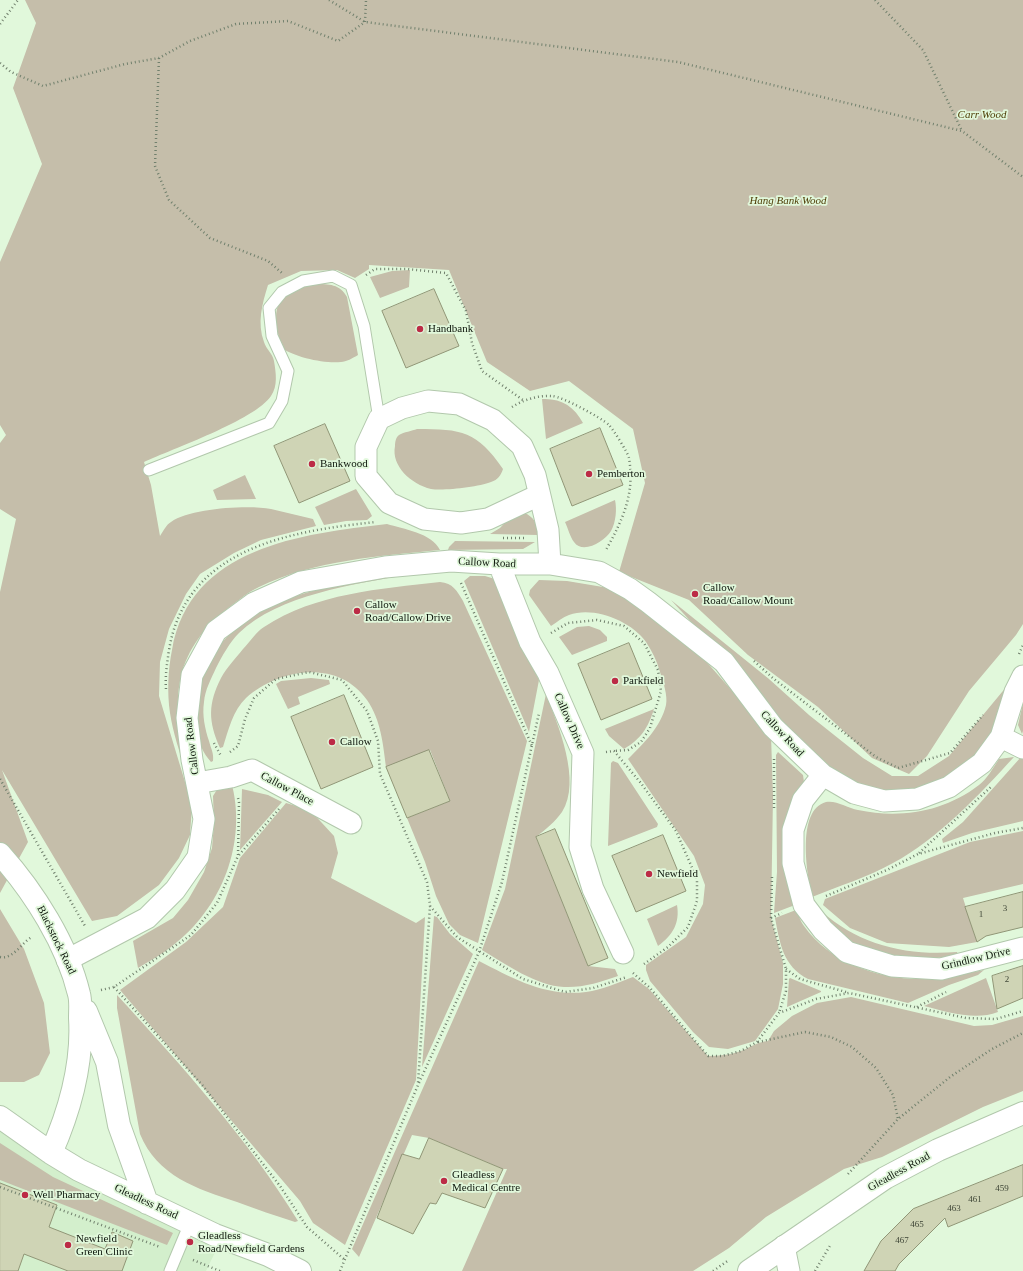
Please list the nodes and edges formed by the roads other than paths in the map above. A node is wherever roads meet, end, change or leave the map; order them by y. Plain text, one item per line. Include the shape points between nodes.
1 (379, 419) junction
2 (149, 470) dead end
3 (539, 495) junction
4 (499, 564) junction
5 (550, 564) junction
6 (1020, 668) edge
7 (1001, 737) junction
8 (1023, 748) edge
9 (823, 775) junction
10 (196, 783) junction
11 (352, 823) dead end
12 (0, 854) edge
13 (1023, 948) edge
14 (623, 953) road end
15 (67, 960) junction
16 (79, 995) junction
17 (0, 1117) edge
18 (1022, 1118) edge
19 (51, 1153) junction
20 (146, 1203) junction
21 (190, 1223) junction
22 (784, 1246) junction
23 (170, 1271) edge
24 (300, 1271) edge
25 (749, 1271) edge
26 (789, 1271) edge

1 - 2 lane via 364,326 351,285 333,276 303,281 282,292 269,308 272,336 288,371 282,400 269,423
1 - 3 street via 402,408 428,401 459,404 493,420 522,446 535,475
1 - 3 street via 366,447 366,476 389,503 424,519 462,523 488,520
3 - 5 street via 548,530
4 - 5 street, Callow Road
4 - 10 street, Callow Road via 451,561 384,567 301,582 254,603 216,631 192,674 187,718
4 - 14 street, Callow Drive via 530,642 548,673 583,753 580,848 593,889
5 - 9 street, Callow Road via 599,572 630,589 724,662 773,727
6 - 7 street, Callow Road
7 - 8 street
7 - 9 street, Callow Road via 982,763 949,787 918,799 884,801 854,794
9 - 13 street, Grindlow Drive via 803,800 793,830 793,863 804,905 823,930 847,952 892,966 941,968
10 - 11 street, Callow Place via 231,777 252,770
10 - 15 street, Callow Road via 204,819 198,857 175,890 147,918
12 - 15 main road, Blackstock Road via 18,874 43,910
15 - 16 main road, Blackstock Road
16 - 19 main road, Blackstock Road via 82,1040 76,1078 64,1124
16 - 20 main road via 107,1062 118,1125
17 - 19 main road, Gleadless Road
18 - 22 main road, Gleadless Road via 938,1150 885,1178
19 - 20 main road, Gleadless Road via 79,1170
20 - 21 main road, Gleadless Road
21 - 23 lane
21 - 24 main road, Gleadless Road
22 - 25 main road, Gleadless Road
22 - 26 street

